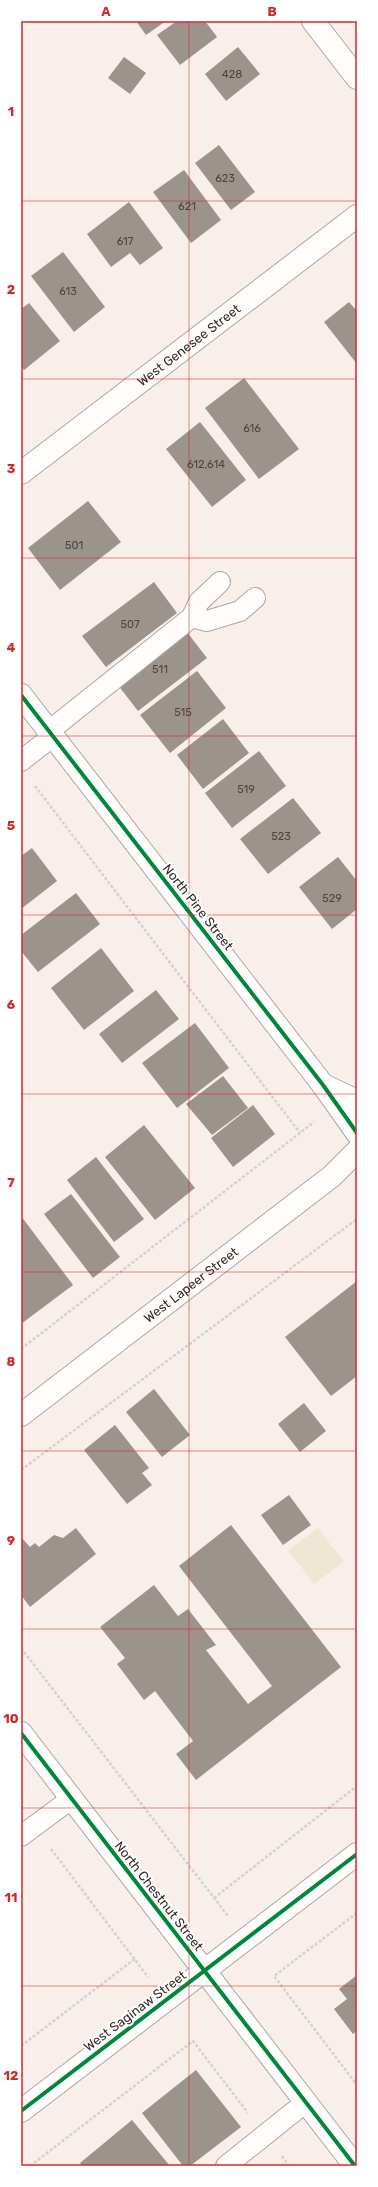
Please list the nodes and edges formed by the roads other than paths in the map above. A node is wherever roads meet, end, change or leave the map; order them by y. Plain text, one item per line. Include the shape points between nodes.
1 (313, 21) edge
2 (357, 78) edge
3 (357, 216) edge
4 (21, 473) edge
5 (220, 582) dead end
6 (255, 598) dead end
7 (192, 617) junction
8 (21, 695) edge
9 (51, 733) junction
10 (21, 761) edge
11 (347, 1103) edge
12 (357, 1132) edge
13 (357, 1151) edge
14 (21, 1415) edge
15 (21, 1733) edge
16 (72, 1799) junction
17 (27, 1832) edge
18 (357, 1854) edge
19 (205, 1970) junction
20 (306, 2102) junction
21 (21, 2111) edge
22 (226, 2166) edge
23 (355, 2166) edge

1 - 2 street
3 - 4 street, West Genesee Street
5 - 7 lane via 199,602
6 - 7 lane via 240,611 207,621
7 - 9 lane
8 - 9 street, North Pine Street
9 - 10 lane
9 - 11 street, North Pine Street via 323,1085
11 - 12 street, North Pine Street
13 - 14 street, West Lapeer Street via 332,1176
15 - 16 street, North Chestnut Street
16 - 17 lane
16 - 19 street, North Chestnut Street
18 - 19 street, West Saginaw Street
19 - 20 street, North Chestnut Street
19 - 21 street, West Saginaw Street
20 - 22 lane
20 - 23 street, North Chestnut Street

